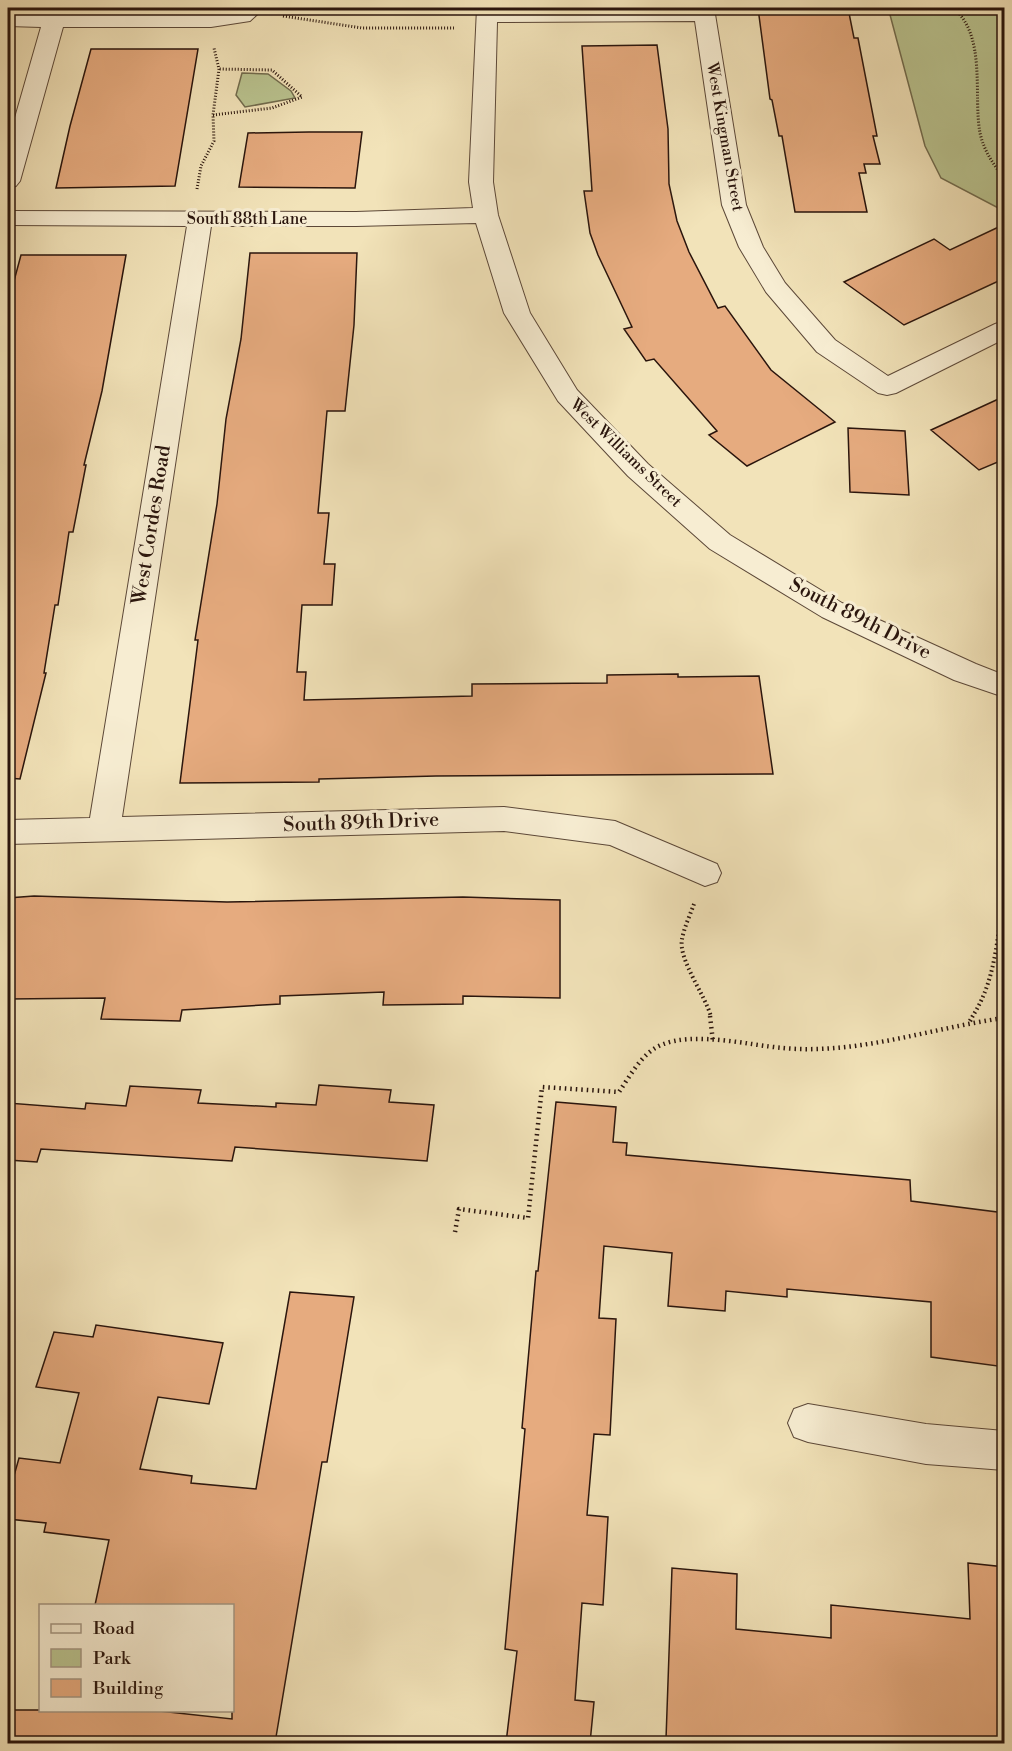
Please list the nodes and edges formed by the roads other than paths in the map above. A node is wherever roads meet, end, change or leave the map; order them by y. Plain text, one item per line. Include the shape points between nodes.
1 (249, 11) edge
2 (705, 11) edge
3 (487, 17) edge
4 (8, 20) edge
5 (54, 20) junction
6 (8, 180) edge
7 (486, 215) junction
8 (8, 218) edge
9 (200, 219) junction
10 (1005, 329) edge
11 (720, 542) joint
12 (1005, 686) edge
13 (104, 831) junction
14 (8, 832) edge
15 (705, 873) road end
16 (808, 1424) dead end
17 (1005, 1450) edge

1 - 5 street via 212,21
2 - 3 street
2 - 10 street, West Kingman Street via 734,205 751,247 775,287 826,345 888,387
3 - 7 street, West Williams Street via 481,182
4 - 5 street
5 - 6 street
7 - 9 street, South 88th Lane
7 - 11 street, West Williams Street via 517,313 567,395 638,470
8 - 9 street, South 88th Lane
9 - 13 street, West Cordes Road
11 - 12 street, South 89th Drive via 832,610 965,672
13 - 14 street, South 89th Drive
13 - 15 street, South 89th Drive via 504,819 615,833
16 - 17 street via 926,1444

